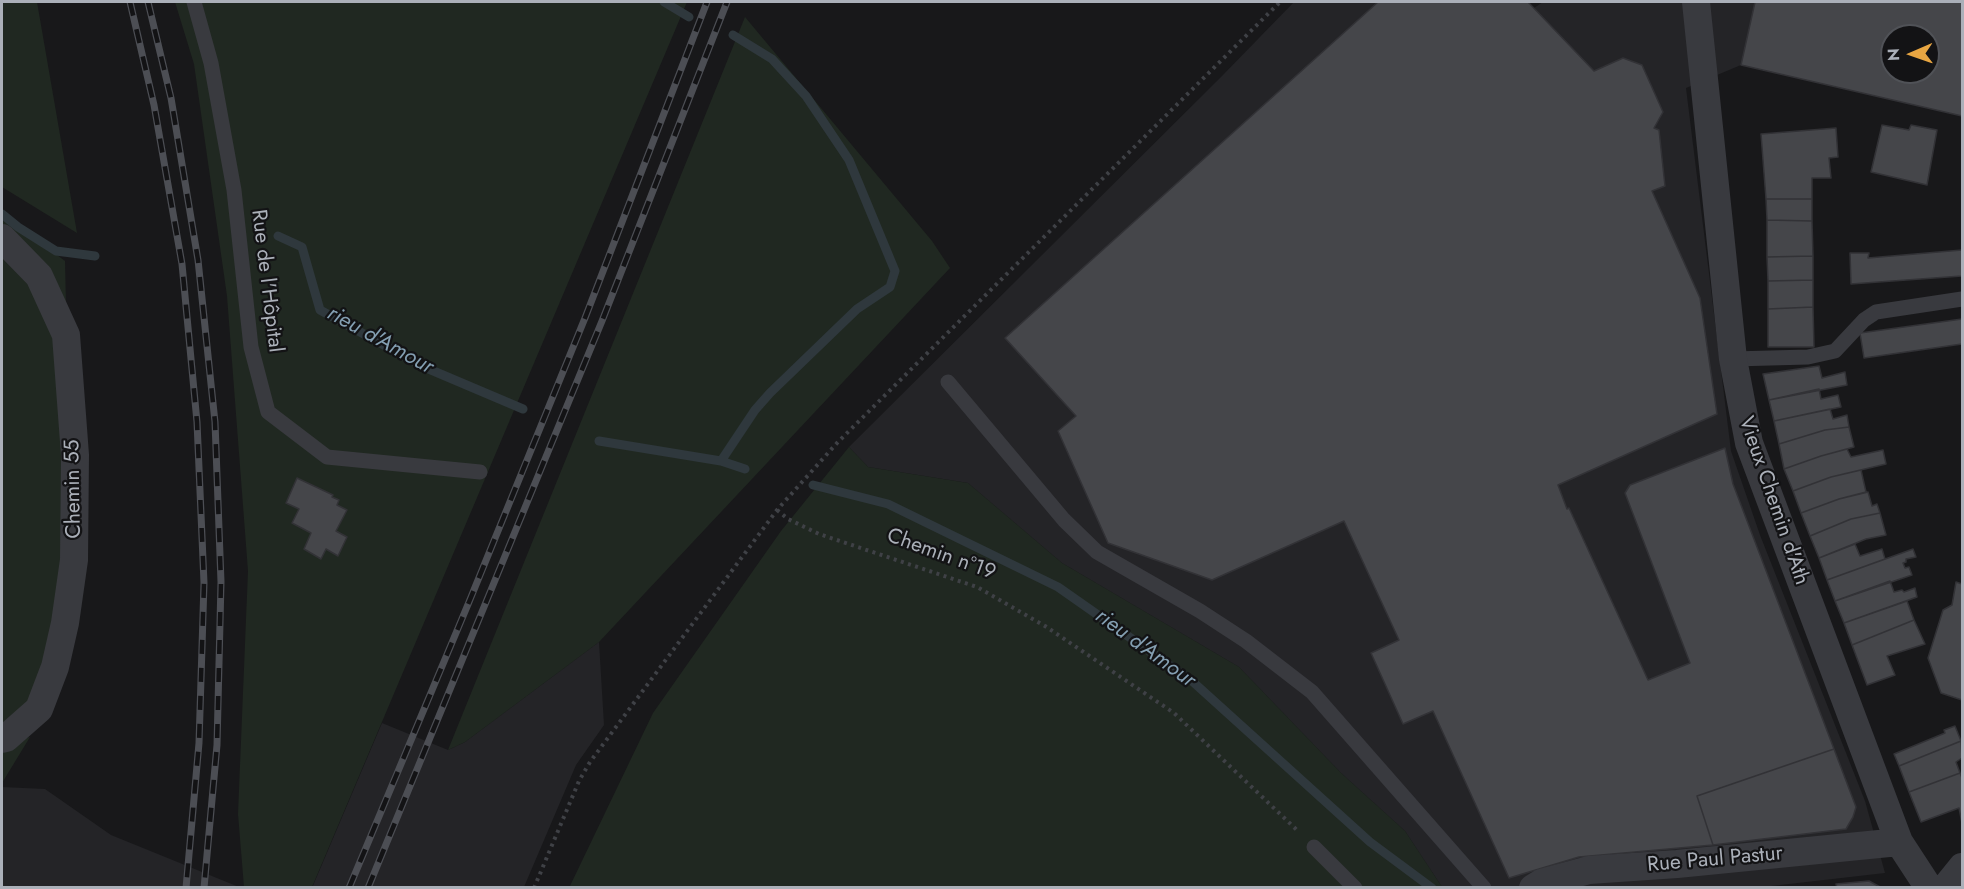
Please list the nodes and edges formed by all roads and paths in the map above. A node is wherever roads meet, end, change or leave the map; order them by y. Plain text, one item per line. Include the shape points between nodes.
1 (194, 2) edge
2 (1280, 2) edge
3 (1696, 2) edge
4 (2, 238) edge
5 (1962, 299) edge
6 (1733, 359) junction
7 (948, 382) dead end
8 (480, 472) dead end
9 (777, 510) junction
10 (2, 739) edge
11 (1899, 842) junction
12 (1314, 847) joint
13 (1962, 867) edge
14 (534, 888) edge
15 (1355, 888) edge
16 (1484, 888) edge
17 (1533, 888) edge
18 (1929, 888) edge
19 (1945, 888) edge

1 - 8 lane, Rue de l'Hôpital via 211,63 234,190 251,347 268,412 327,457
2 - 9 path via 837,443
3 - 6 street, Vieux Chemin d'Ath
4 - 10 street, Chemin 55 via 39,276 66,335 75,455 74,560 66,623 55,667 39,709
5 - 6 lane via 1876,312 1835,351 1808,357
6 - 11 street, Vieux Chemin d'Ath via 1749,443
7 - 16 lane via 1064,520 1097,552 1200,610 1312,692
9 - 12 path, Chemin n°19 via 819,534 977,587 1045,626 1174,713
9 - 14 path via 590,762
11 - 17 street, Rue Paul Pastur via 1589,870
11 - 18 street, Vieux Chemin d'Ath
12 - 15 lane
13 - 19 street

